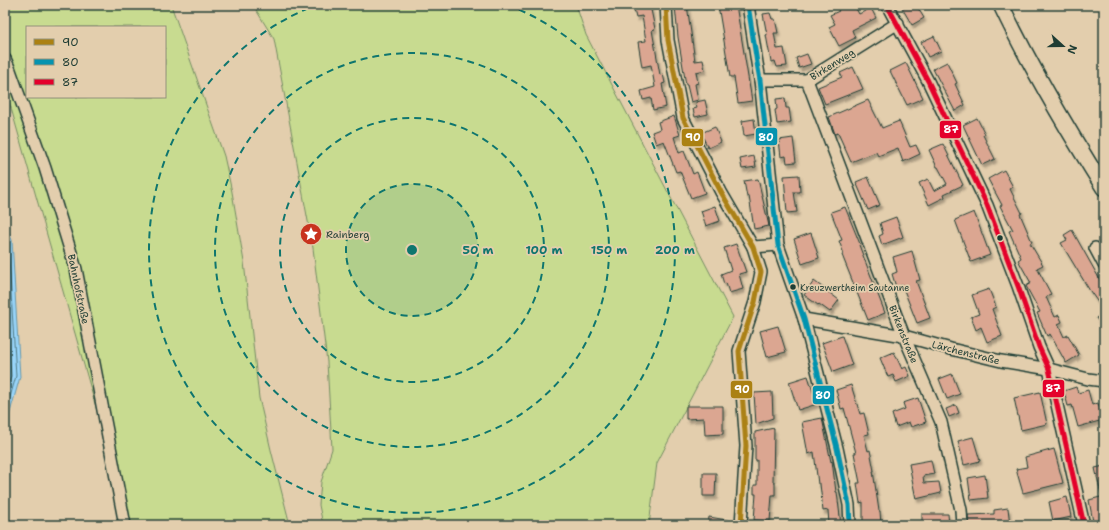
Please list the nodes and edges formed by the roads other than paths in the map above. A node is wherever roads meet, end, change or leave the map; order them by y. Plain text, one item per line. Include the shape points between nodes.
1 (666, 5) edge
2 (748, 5) edge
3 (887, 5) edge
4 (1001, 5) edge
5 (898, 23) junction
6 (5, 60) edge
7 (760, 80) junction
8 (807, 80) junction
9 (1104, 188) edge
10 (778, 244) junction
11 (753, 247) junction
12 (1095, 248) dead end
13 (1104, 265) edge
14 (804, 319) junction
15 (904, 336) junction
16 (1049, 369) junction
17 (1104, 381) edge
18 (125, 525) edge
19 (741, 525) edge
20 (850, 525) edge
21 (962, 525) edge
22 (1084, 525) edge

1 - 11 street via 668,40 684,118 721,192
2 - 7 street
3 - 5 street
4 - 9 main road via 1018,42
5 - 8 street, Birkenweg
5 - 16 street via 987,205
6 - 18 street, Bahnhofstraße via 45,168 76,269
7 - 8 street, Birkenweg
7 - 10 street
8 - 15 street, Birkenstraße
10 - 11 street
10 - 14 street
11 - 19 street via 761,272 755,302 739,351 746,446
12 - 13 street
14 - 15 street, Lärchenstraße
14 - 20 street via 838,448 849,505
15 - 16 street, Lärchenstraße via 1001,361
15 - 21 street, Birkenstraße via 941,422 961,510
16 - 17 street, Lärchenstraße
16 - 22 street

